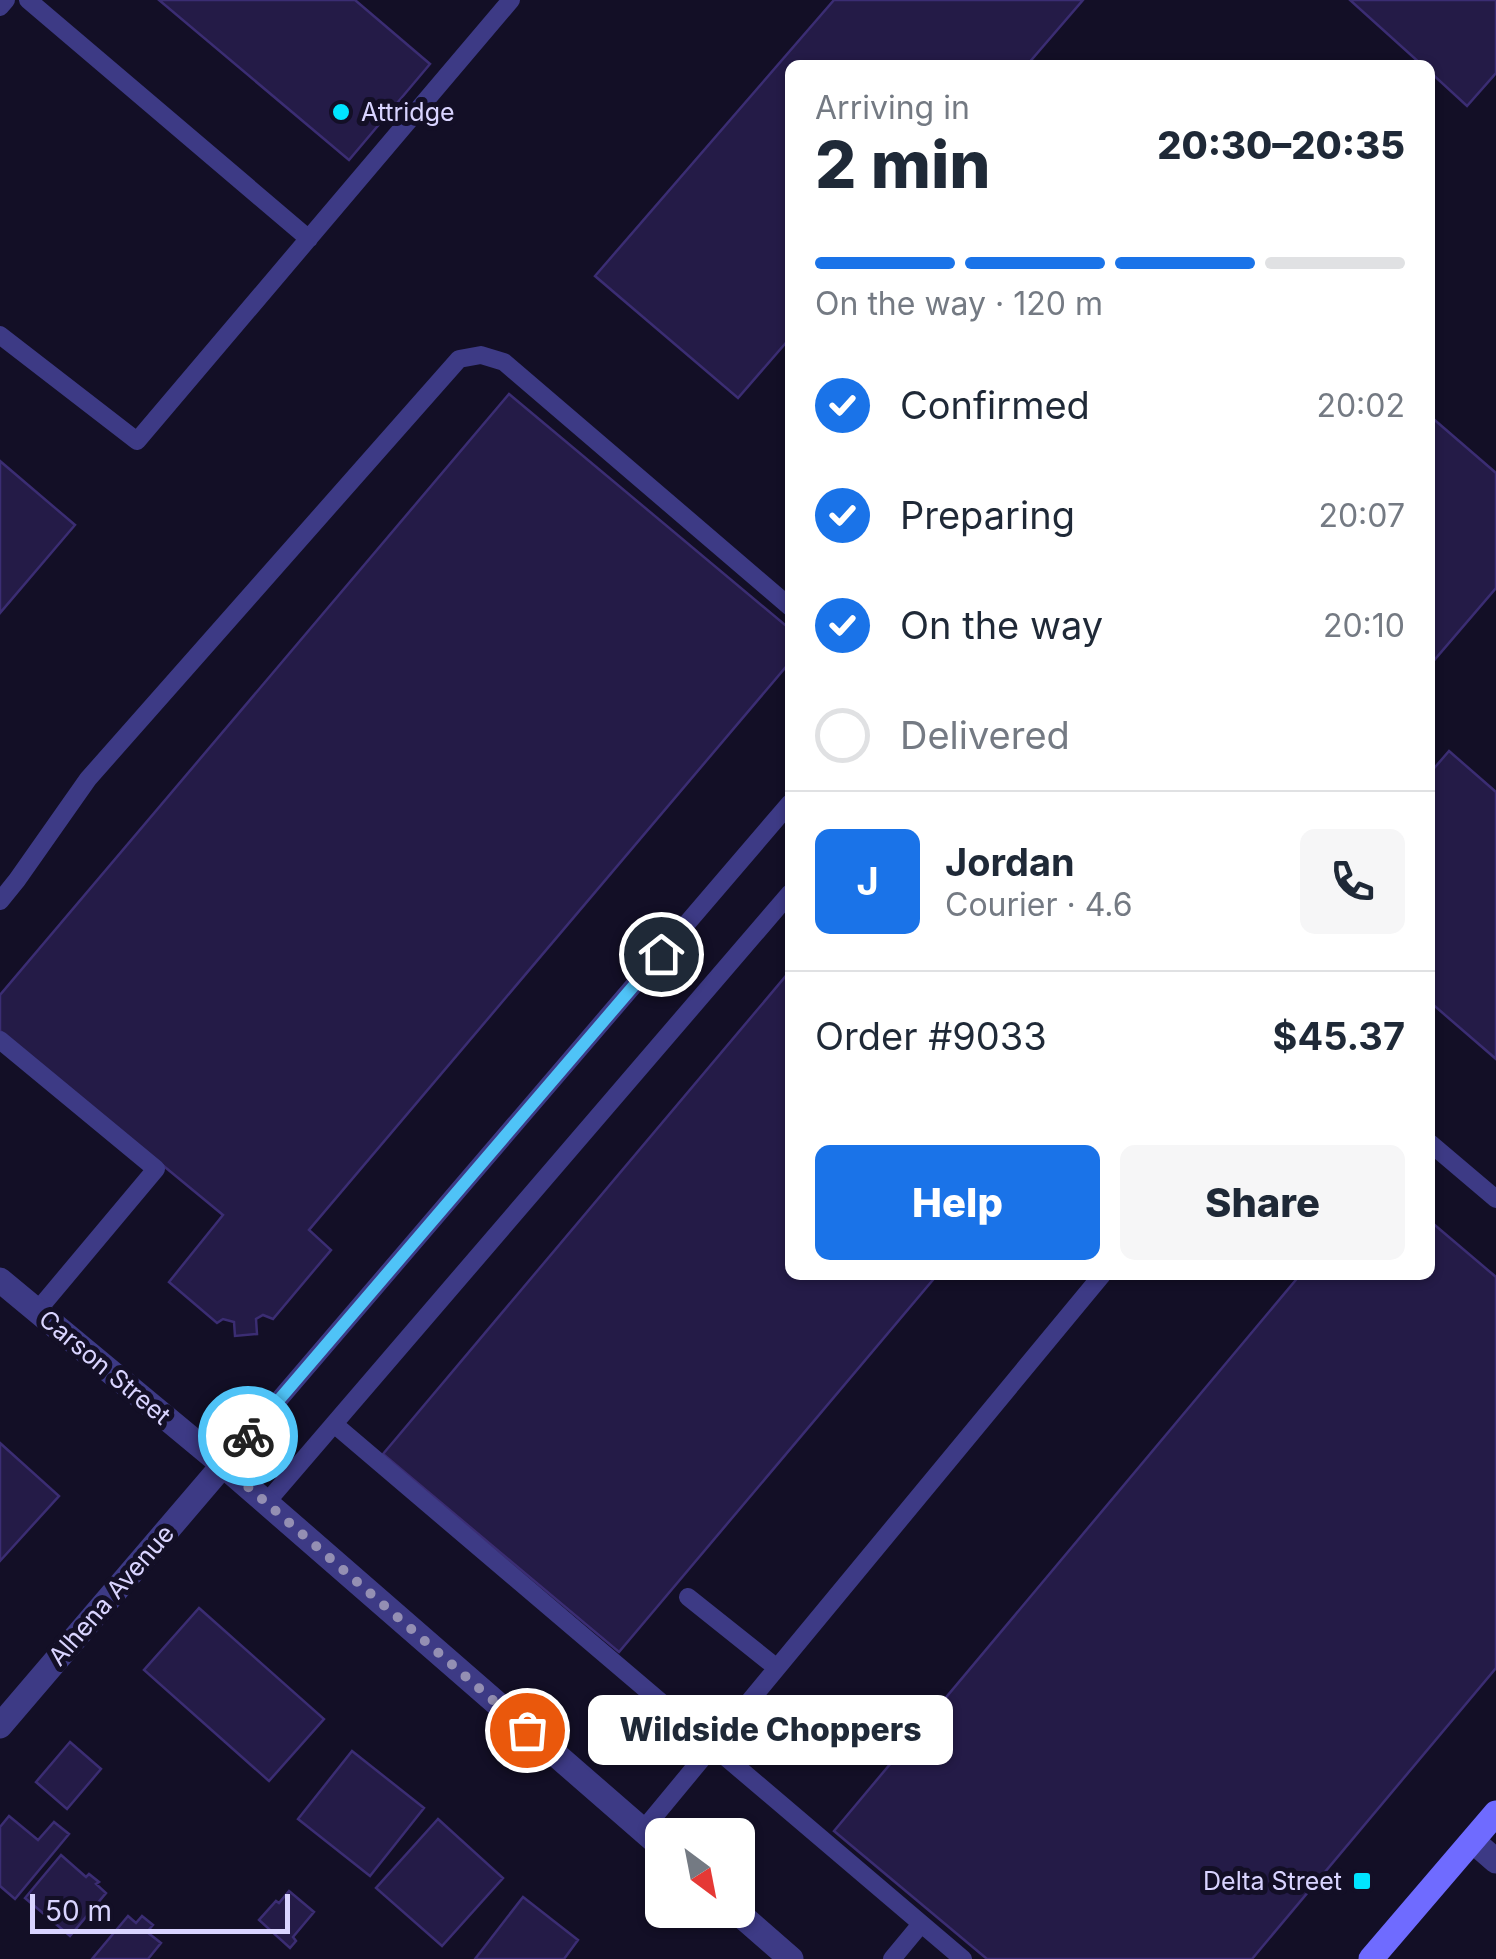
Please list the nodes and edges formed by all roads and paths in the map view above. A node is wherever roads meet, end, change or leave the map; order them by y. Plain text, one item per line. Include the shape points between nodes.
1 (6, 0) edge
2 (28, 0) edge
3 (511, 0) edge
4 (0, 7) edge
5 (309, 239) junction
6 (0, 335) edge
7 (785, 602) edge
8 (785, 808) edge
9 (785, 899) edge
10 (0, 901) edge
11 (0, 1040) edge
12 (1435, 1147) edge
13 (1496, 1199) edge
14 (0, 1280) edge
15 (1098, 1280) edge
16 (37, 1311) junction
17 (334, 1424) junction
18 (223, 1465) junction
19 (266, 1503) junction
20 (688, 1597) dead end
21 (777, 1668) junction
22 (0, 1726) edge
23 (712, 1746) junction
24 (1496, 1813) edge
25 (666, 1818) edge
26 (645, 1832) edge
27 (1473, 1842) junction
28 (1496, 1861) edge
29 (921, 1924) junction
30 (755, 1927) edge
31 (792, 1959) edge
32 (892, 1959) edge
33 (963, 1959) edge
34 (1371, 1959) edge

1 - 4 lane
2 - 5 lane
3 - 5 lane
5 - 6 lane via 136,441
7 - 10 lane via 504,362 481,355 459,359 88,778
8 - 18 lane
9 - 17 lane
11 - 16 lane via 156,1170
12 - 13 lane
14 - 16 street, Carson Street
15 - 21 lane
16 - 18 street, Carson Street
17 - 19 lane
17 - 23 lane
18 - 19 street, Carson Street
18 - 22 street, Alhena Avenue
19 - 26 street, Carson Street
20 - 21 lane
21 - 23 lane
23 - 25 lane
23 - 29 lane
24 - 27 main road
27 - 28 street
27 - 34 main road
29 - 32 lane
29 - 33 lane
30 - 31 street

